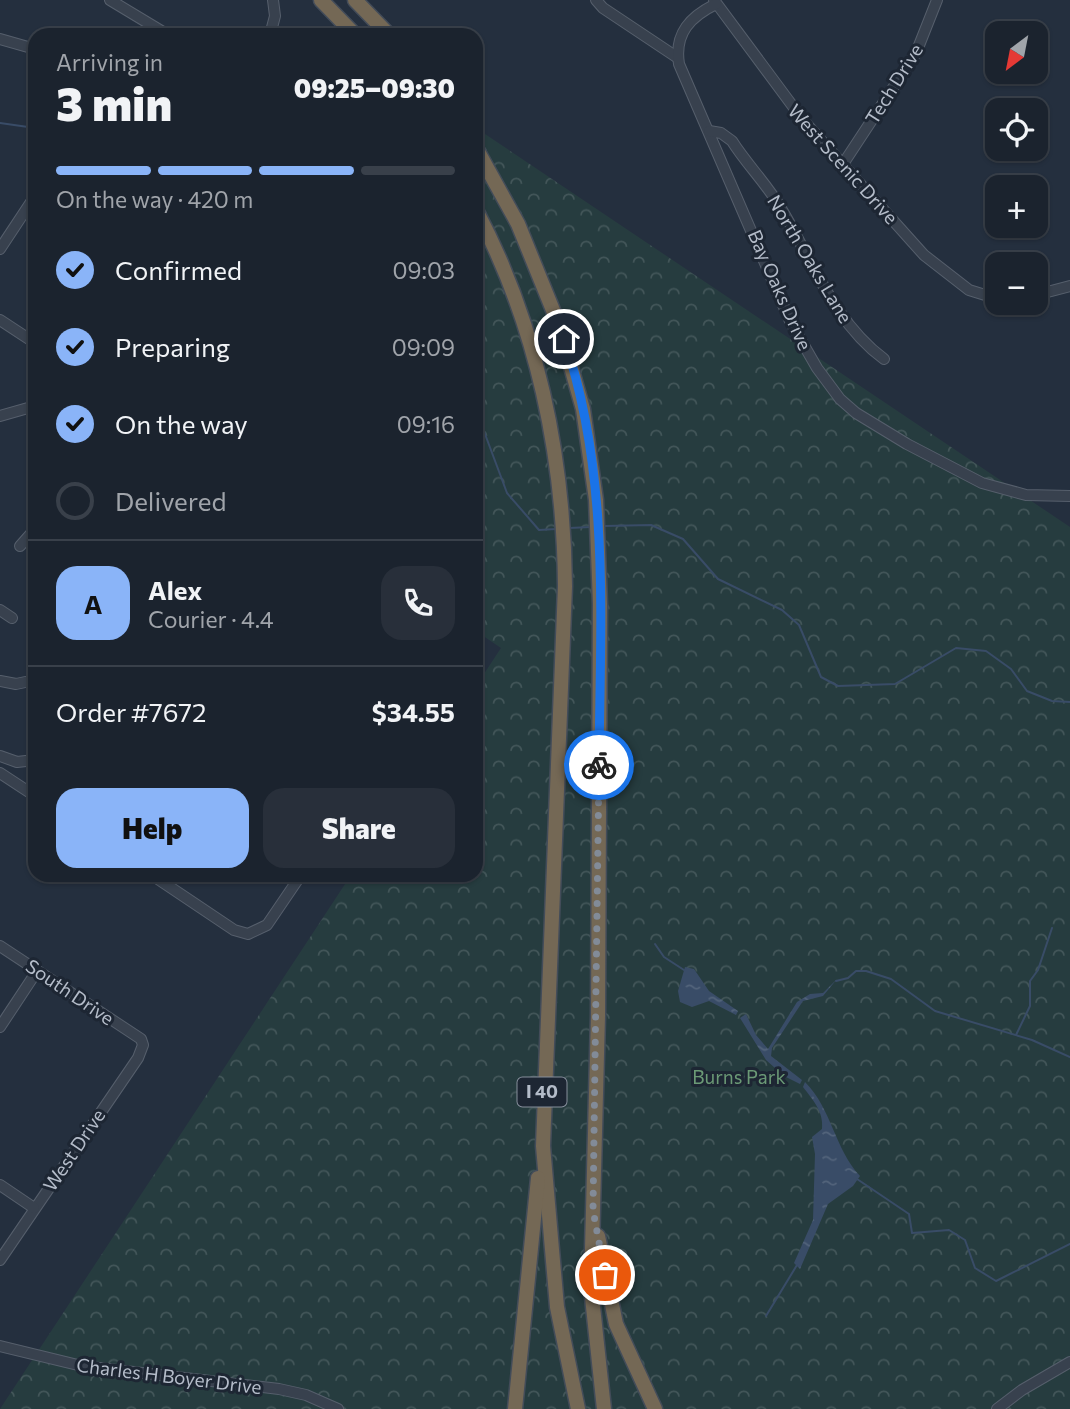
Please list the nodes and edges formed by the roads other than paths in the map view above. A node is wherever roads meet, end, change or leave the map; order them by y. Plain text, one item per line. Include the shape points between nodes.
1 (110, 0) edge
2 (273, 0) edge
3 (321, 0) edge
4 (355, 0) edge
5 (596, 0) edge
6 (937, 0) edge
7 (715, 2) edge
8 (156, 28) edge
9 (272, 28) edge
10 (348, 28) edge
11 (382, 28) edge
12 (0, 39) edge
13 (28, 47) edge
14 (678, 58) junction
15 (709, 131) junction
16 (483, 160) edge
17 (843, 164) junction
18 (28, 207) edge
19 (483, 225) edge
20 (0, 249) edge
21 (1070, 286) edge
22 (1048, 292) edge
23 (985, 295) edge
24 (0, 320) edge
25 (28, 338) edge
26 (884, 359) dead end
27 (28, 408) edge
28 (0, 416) edge
29 (1070, 496) edge
30 (28, 537) edge
31 (20, 546) dead end
32 (0, 610) edge
33 (12, 618) dead end
34 (0, 681) edge
35 (28, 681) edge
36 (0, 756) edge
37 (28, 761) edge
38 (17, 762) junction
39 (2, 777) edge
40 (28, 792) edge
41 (162, 882) edge
42 (296, 882) edge
43 (0, 946) edge
44 (37, 971) junction
45 (0, 1027) edge
46 (141, 1039) joint
47 (543, 1146) junction
48 (0, 1185) edge
49 (34, 1208) junction
50 (593, 1210) junction
51 (0, 1260) edge
52 (0, 1346) edge
53 (1070, 1362) edge
54 (338, 1409) edge
55 (514, 1409) edge
56 (578, 1409) edge
57 (604, 1409) edge
58 (655, 1409) edge
59 (997, 1409) edge

1 - 8 street
2 - 9 street
3 - 10 highway
4 - 11 highway
5 - 14 street
6 - 17 street, Tech Drive via 916,52
7 - 14 street via 687,25
7 - 17 street, West Scenic Drive via 780,92
12 - 13 street
14 - 15 street, Bay Oaks Drive
15 - 26 street, North Oaks Lane via 732,141 782,209 850,326
15 - 29 street, Bay Oaks Drive via 790,321 817,369 848,407 982,483 1026,495
16 - 50 highway via 518,223 559,325 583,409 596,499 600,550
17 - 23 street, West Scenic Drive via 943,272
18 - 20 street
19 - 47 highway, I 40 via 533,355 562,502 565,551
21 - 22 street
24 - 25 street
27 - 28 street
30 - 31 street
32 - 33 street
34 - 35 street
36 - 38 street
37 - 38 street
38 - 39 street
39 - 40 street
41 - 42 street via 234,930 248,934 267,925
43 - 44 street, South Drive
44 - 45 street
44 - 46 street, South Drive
46 - 49 street, West Drive via 138,1058
47 - 55 highway
47 - 56 highway, I 40 via 557,1307
48 - 49 street
49 - 51 street, West Drive
50 - 57 highway via 591,1288
50 - 58 highway via 616,1324
52 - 54 street, Charles H Boyer Drive via 82,1366 279,1389
53 - 59 street

